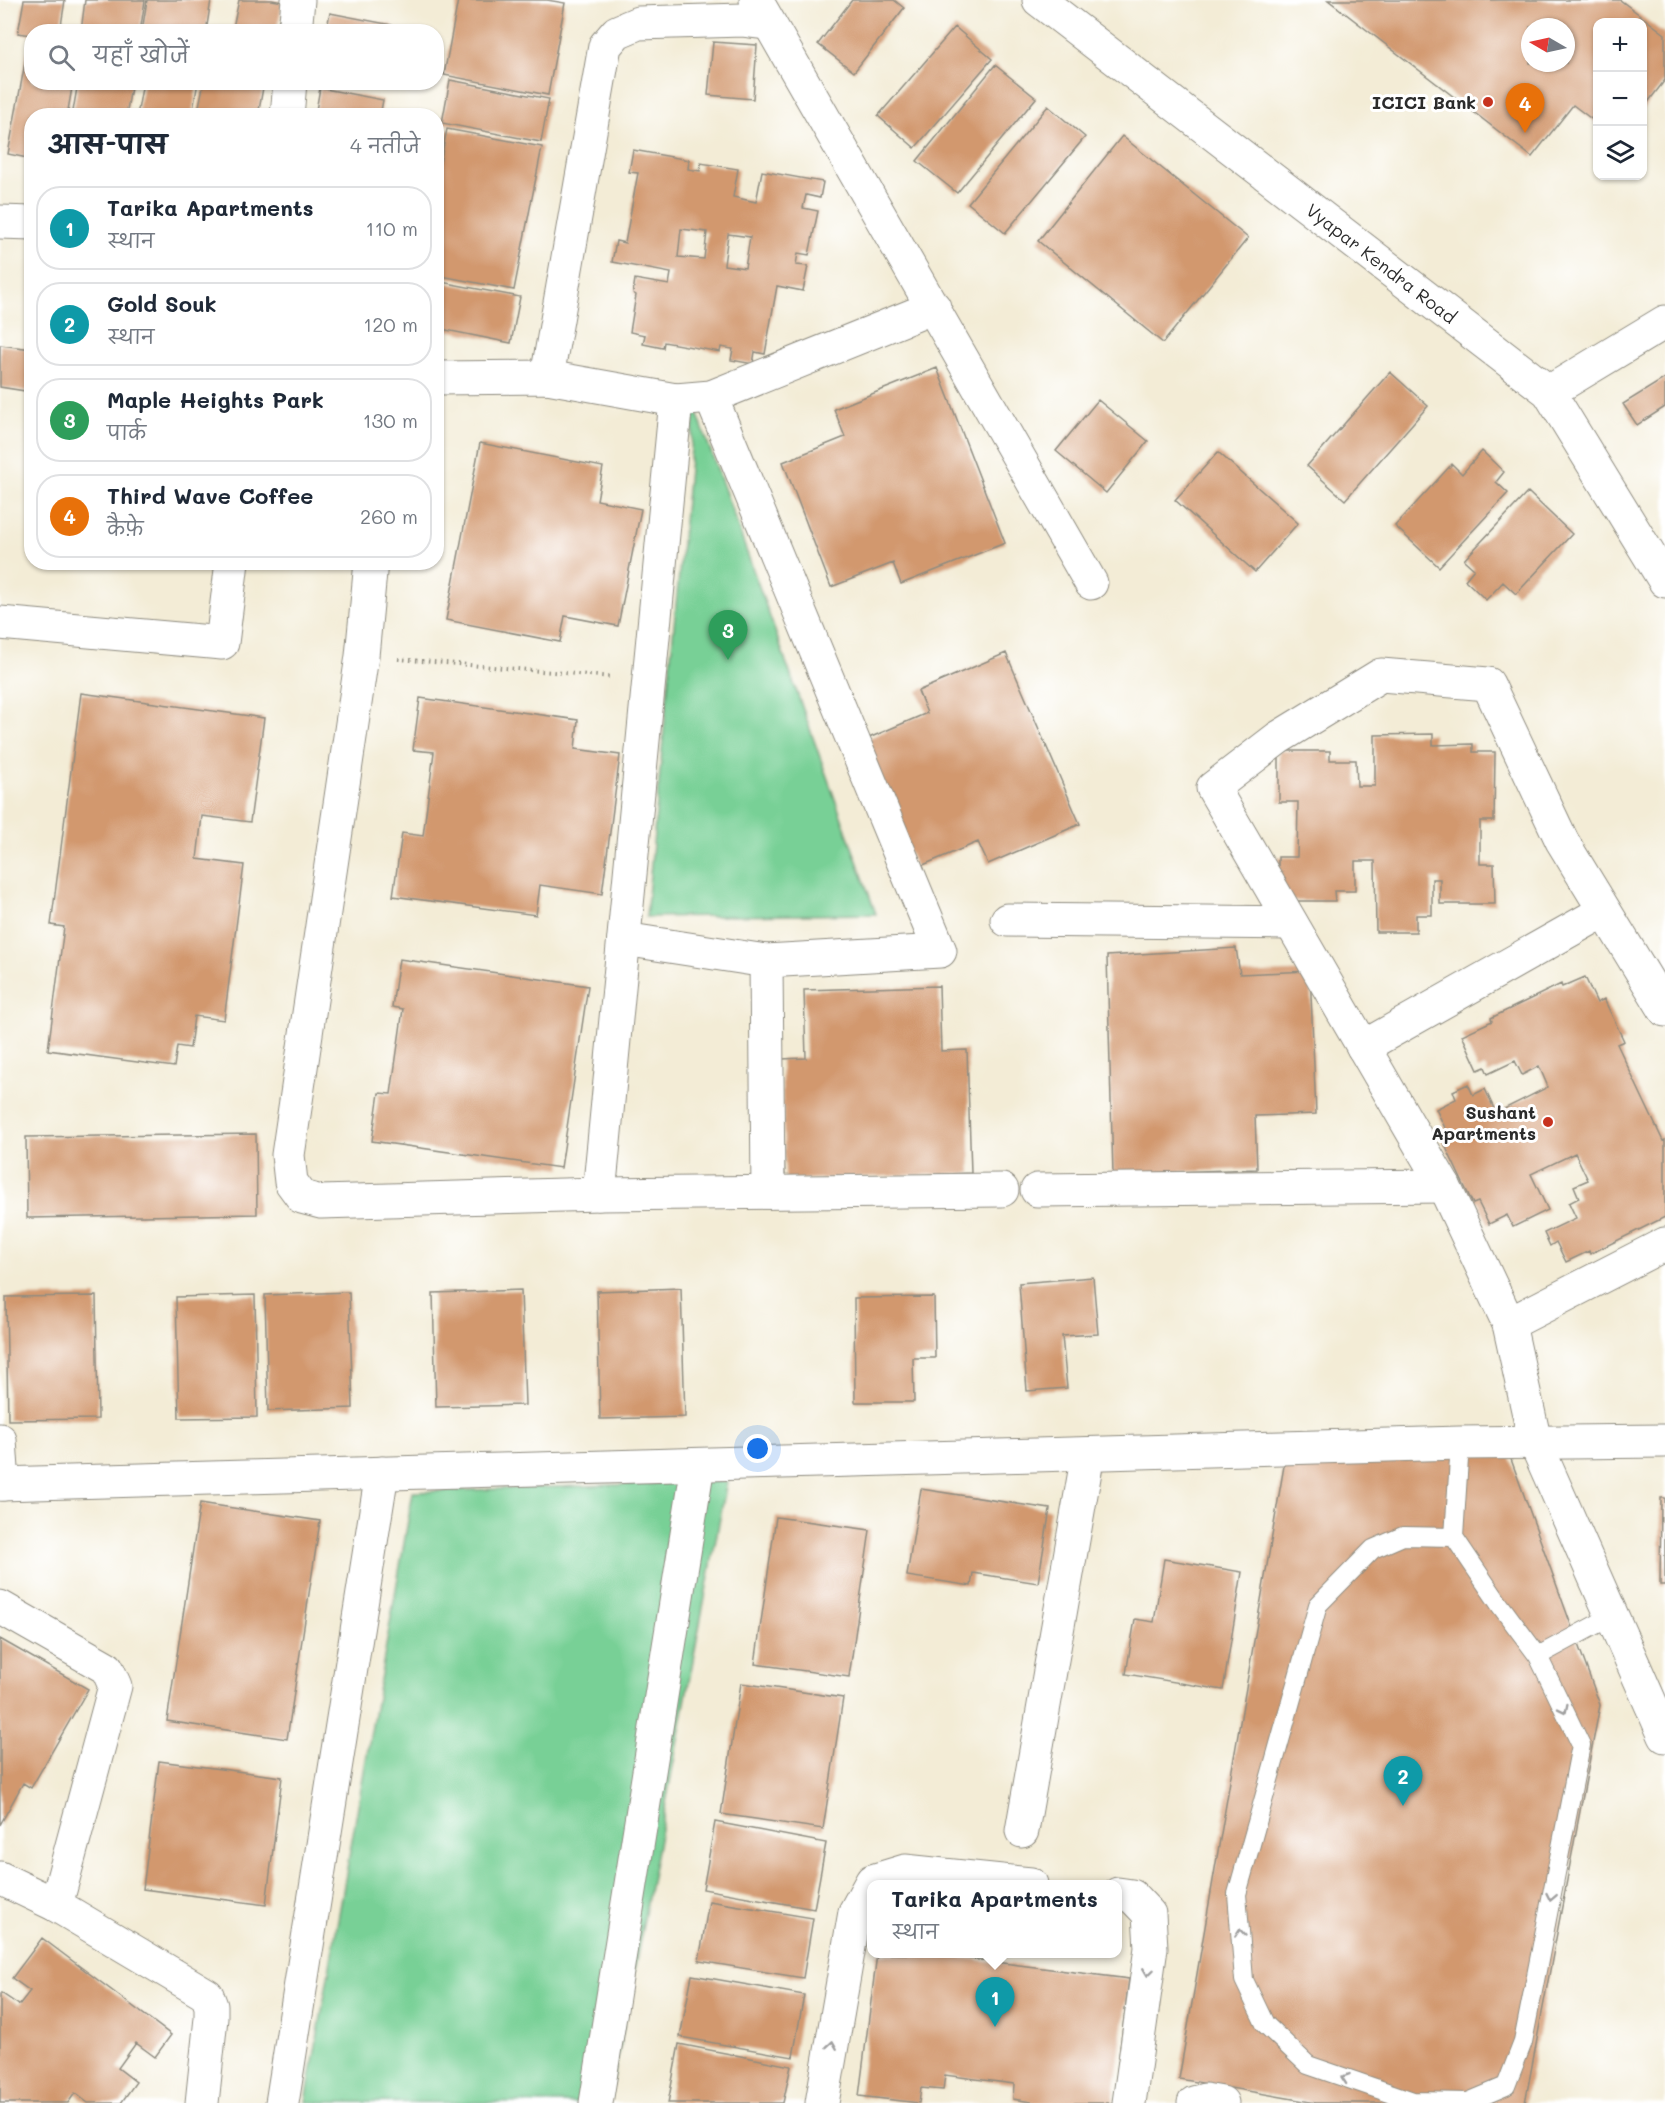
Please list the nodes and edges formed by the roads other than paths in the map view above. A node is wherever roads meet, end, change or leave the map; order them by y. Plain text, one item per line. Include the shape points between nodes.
1 (298, 0) edge
2 (1039, 0) edge
3 (762, 11) edge
4 (296, 24) edge
5 (289, 90) edge
6 (288, 108) edge
7 (0, 222) edge
8 (24, 223) edge
9 (934, 307) junction
10 (1665, 322) edge
11 (547, 377) junction
12 (444, 378) edge
13 (1549, 392) junction
14 (711, 397) junction
15 (676, 400) junction
16 (231, 570) edge
17 (370, 570) edge
18 (1665, 581) edge
19 (1091, 583) dead end
20 (0, 623) edge
21 (1604, 911) junction
22 (1008, 920) dead end
23 (1291, 923) junction
24 (624, 939) junction
25 (766, 961) junction
26 (1665, 1010) edge
27 (1363, 1047) junction
28 (1444, 1186) junction
29 (1002, 1190) dead end
30 (1037, 1190) dead end
31 (768, 1192) junction
32 (599, 1194) junction
33 (1665, 1244) edge
34 (1509, 1324) junction
35 (0, 1440) edge
36 (1665, 1441) edge
37 (1535, 1442) junction
38 (1460, 1443) junction
39 (1088, 1454) junction
40 (698, 1465) junction
41 (382, 1473) junction
42 (1, 1484) edge
43 (1454, 1537) junction
44 (0, 1607) edge
45 (1612, 1616) junction
46 (1538, 1656) junction
47 (1665, 1736) edge
48 (1022, 1831) dead end
49 (0, 1878) edge
50 (875, 1880) edge
51 (992, 1880) edge
52 (867, 1890) edge
53 (1122, 1895) edge
54 (56, 1905) junction
55 (202, 2103) edge
56 (282, 2103) edge
57 (596, 2103) edge
58 (822, 2103) edge
59 (1129, 2103) edge
60 (1194, 2103) edge
61 (1222, 2103) edge

1 - 4 street
2 - 13 street, Vyapar Kendra Road
3 - 9 street
3 - 11 street via 743,21 638,23 617,32 605,46
5 - 6 street
7 - 8 street
9 - 14 street
9 - 19 street
10 - 13 street
11 - 12 street
11 - 15 street
13 - 18 street, Vyapar Kendra Road
14 - 15 street
14 - 25 street via 940,951
15 - 24 street
16 - 20 street via 222,643
17 - 32 street via 362,656 288,1155 291,1182 302,1197 321,1202
21 - 23 street via 1562,841 1488,684 1381,675 1278,738 1213,789
21 - 26 street
21 - 27 street
22 - 23 street
23 - 27 street
24 - 25 street
24 - 32 street
25 - 31 street
27 - 28 street
28 - 30 street
28 - 34 street
29 - 31 street
31 - 32 street
33 - 34 street
34 - 37 street
35 - 42 street
36 - 37 street
37 - 38 street
37 - 45 street
38 - 39 street
38 - 43 lane
39 - 40 street
39 - 48 street
40 - 41 street
40 - 57 street
41 - 42 street
41 - 56 street
43 - 46 lane
46 -> 43 lane via 1581,1745 1523,2042 1506,2086 1468,2102 1413,2101 1308,2065 1265,2024 1244,1980 1237,1894 1318,1605 1373,1549 1403,1536
44 - 54 street via 107,1668 115,1686
45 - 46 lane
45 - 47 street
49 - 54 street
50 -> 51 street via 905,1871
58 -> 52 street via 855,1912
53 -> 59 street via 1132,1896 1149,1914 1151,1948
54 - 55 street via 207,1995 211,2018
60 - 61 street

